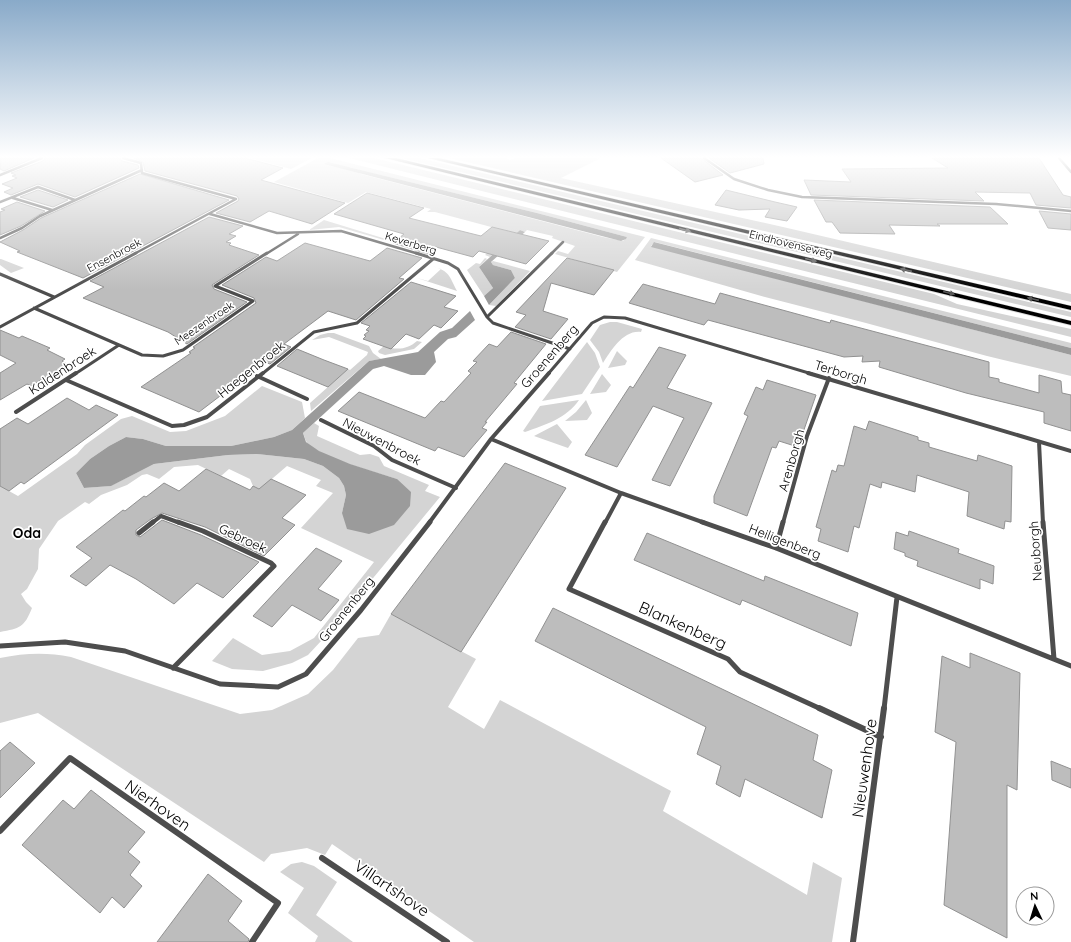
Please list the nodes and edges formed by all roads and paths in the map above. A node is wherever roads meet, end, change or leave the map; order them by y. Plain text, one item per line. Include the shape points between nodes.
1 (26, 202) edge
2 (70, 202) edge
3 (231, 202) edge
4 (570, 202) edge
5 (619, 202) edge
6 (939, 202) edge
7 (52, 210) junction
8 (1071, 211) edge
9 (210, 214) junction
10 (298, 234) junction
11 (0, 238) edge
12 (563, 242) dead end
13 (433, 259) junction
14 (0, 274) edge
15 (54, 297) junction
16 (34, 308) junction
17 (1071, 308) edge
18 (487, 317) junction
19 (604, 317) joint
20 (1071, 323) edge
21 (0, 327) edge
22 (119, 345) junction
23 (570, 349) junction
24 (256, 376) junction
25 (829, 378) junction
26 (66, 380) junction
27 (307, 399) dead end
28 (16, 412) dead end
29 (321, 420) dead end
30 (491, 439) junction
31 (1039, 442) junction
32 (1071, 451) edge
33 (456, 488) junction
34 (621, 493) junction
35 (139, 533) dead end
36 (776, 548) junction
37 (897, 597) junction
38 (0, 646) edge
39 (1054, 659) junction
40 (1071, 666) edge
41 (173, 668) junction
42 (881, 737) junction
43 (0, 832) edge
44 (322, 858) dead end
45 (252, 942) edge
46 (447, 942) edge
47 (853, 942) edge

1 - 7 street
2 - 7 street
3 - 9 street, Ensenbroek
4 -> 20 main road, Eindhovenseweg
17 -> 5 main road, Eindhovenseweg
6 - 8 street
7 - 11 street
9 - 10 street, Keverberg via 276,233
9 - 15 street, Ensenbroek
10 - 13 street, Keverberg via 341,231
10 - 22 street, Meezenbroek via 215,286 253,301 183,350 153,357
12 - 18 street
13 - 18 street, Keverberg via 458,269
13 - 24 street, Haegenbroek via 356,323 314,332
14 - 15 street
15 - 16 street, Ensenbroek
16 - 21 street, Ensenbroek
16 - 22 street, Meezenbroek
18 - 23 street, Keverberg via 502,327
19 - 23 street, Groenenberg via 592,323
19 - 25 street, Terborgh via 625,318
22 - 26 street, Kaldenbroek
23 - 30 street, Groenenberg
24 - 26 street, Haegenbroek via 206,417 184,426 172,426
24 - 27 street
25 - 31 street, Terborgh
25 - 36 street, Arenborgh via 807,436
26 - 28 street, Kaldenbroek
29 - 33 street, Nieuwenbroek via 374,446 392,460
30 - 33 street, Groenenberg
30 - 34 street, Heiligenberg
31 - 32 street, Terborgh
31 - 39 street, Neuborgh
33 - 41 street, Groenenberg via 361,610 306,674 278,687 220,684
34 - 36 street, Heiligenberg
34 - 42 street, Blankenberg via 569,589 728,659 740,672
35 - 41 street, Gebroek via 161,516 203,531 274,566
36 - 37 street, Heiligenberg
37 - 39 street, Heiligenberg
37 - 42 street, Nieuwenhove
38 - 41 street, Groenenberg via 65,642 125,651
39 - 40 street, Heiligenberg
42 - 47 street, Nieuwenhove
43 - 45 street, Nierhoven via 70,758 278,903
44 - 46 street, Villartshove

